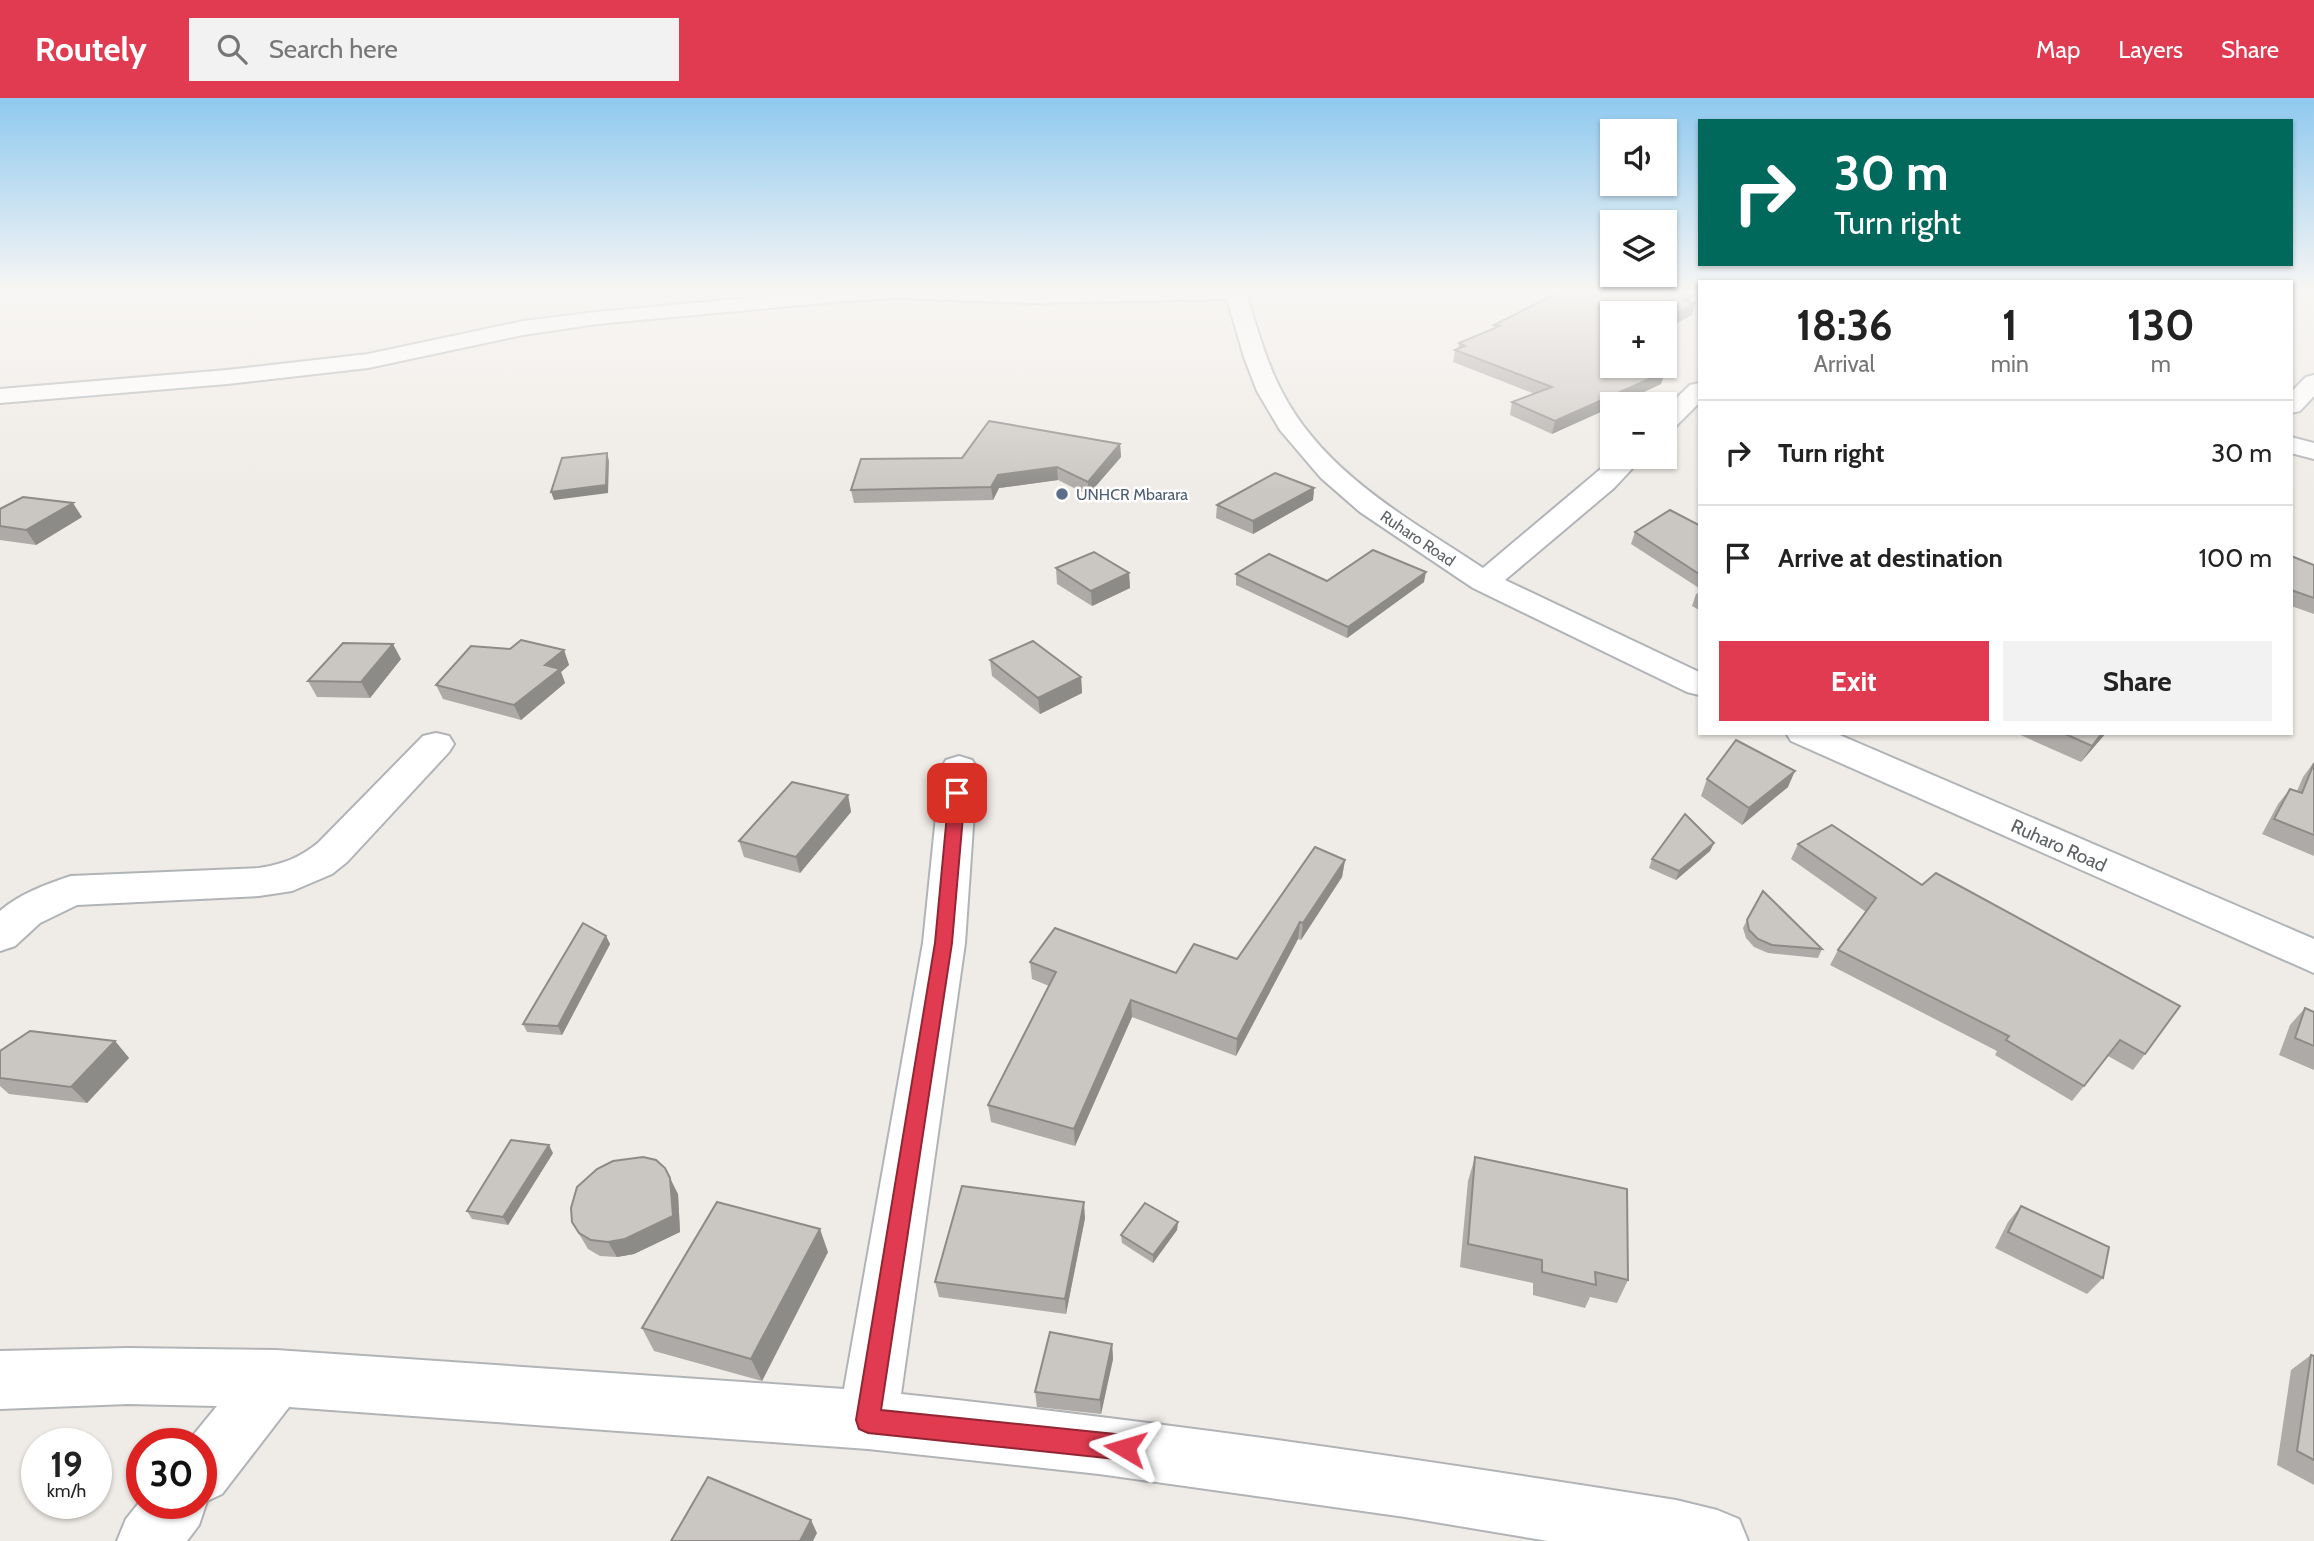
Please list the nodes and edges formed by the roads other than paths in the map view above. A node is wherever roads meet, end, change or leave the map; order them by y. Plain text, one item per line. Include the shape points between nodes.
1 (390, 357) edge
2 (1256, 357) edge
3 (2314, 382) edge
4 (1698, 391) edge
5 (0, 396) edge
6 (2293, 404) edge
7 (1677, 411) edge
8 (2293, 446) edge
9 (2314, 451) edge
10 (1618, 469) edge
11 (1484, 582) junction
12 (1698, 685) edge
13 (1809, 735) edge
14 (436, 744) dead end
15 (959, 768) dead end
16 (0, 935) edge
17 (2314, 957) edge
18 (276, 1378) junction
19 (0, 1380) edge
20 (868, 1420) junction
21 (217, 1453) edge
22 (165, 1519) edge
23 (148, 1541) edge
24 (1717, 1541) edge

1 - 5 street via 227,377
2 - 11 street, Ruharo Road via 1293,430 1330,472 1370,506
3 - 6 street
4 - 7 street
8 - 9 street
10 - 11 street
11 - 12 street, Ruharo Road
13 - 17 street, Ruharo Road
14 - 16 street via 333,852 292,877 71,891 25,912
15 - 20 street via 944,943
18 - 19 street
18 - 20 street
18 - 21 street
20 - 24 street via 1099,1444 1405,1487
22 - 23 street

